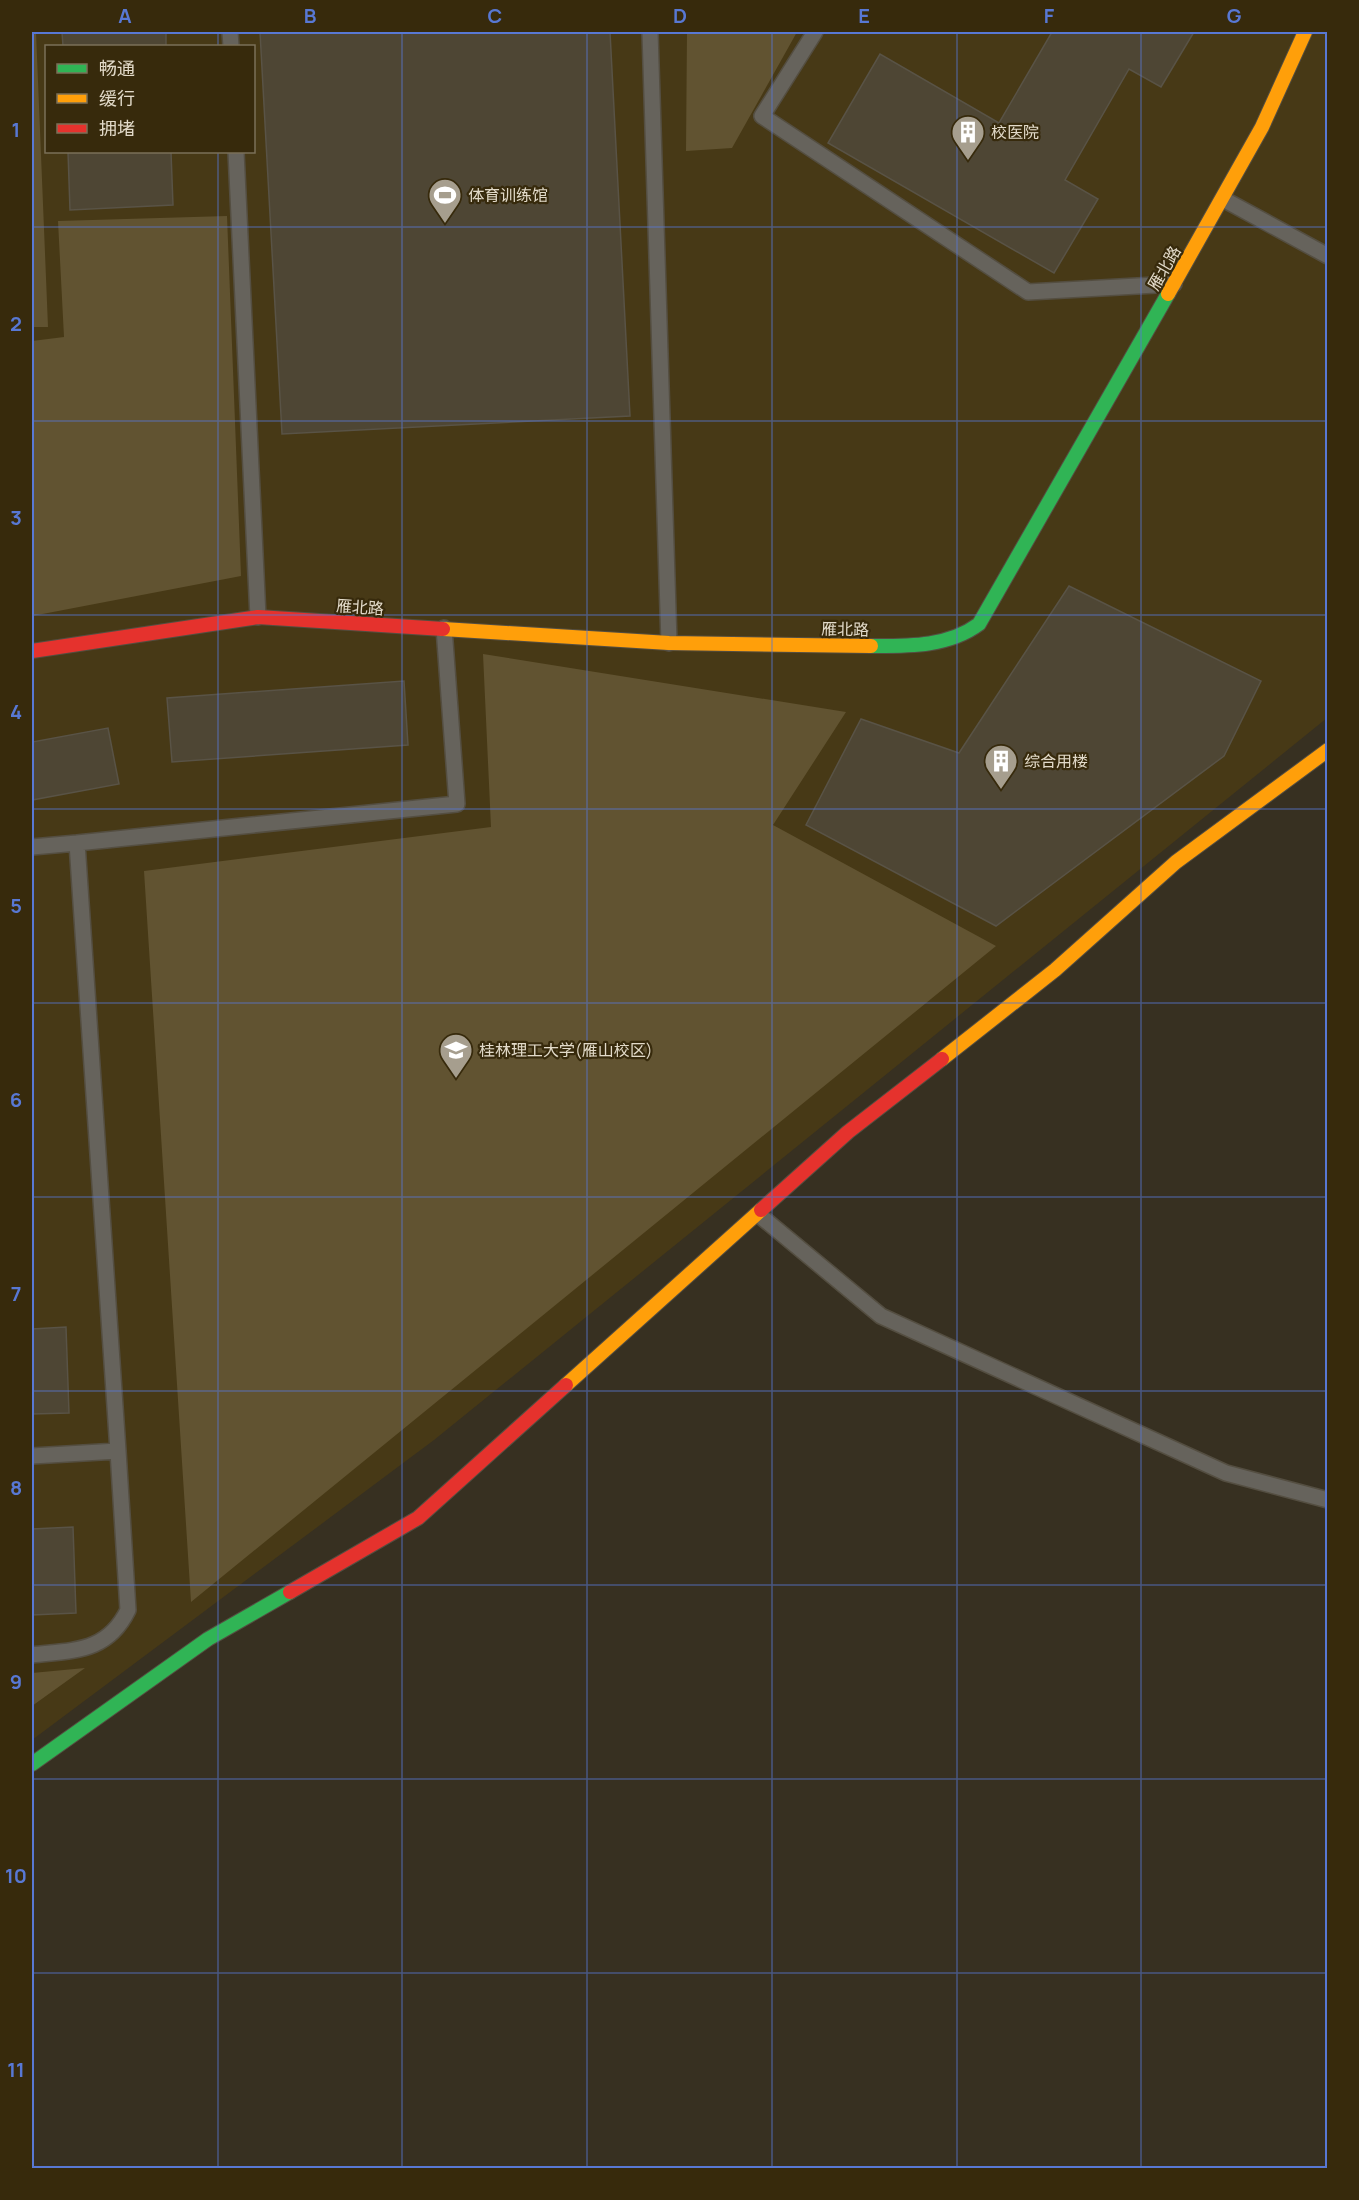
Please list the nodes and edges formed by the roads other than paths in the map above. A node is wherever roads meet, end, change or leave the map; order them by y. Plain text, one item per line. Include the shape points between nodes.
1 (650, 32) edge
2 (815, 32) edge
3 (1305, 32) edge
4 (236, 153) edge
5 (1223, 199) junction
6 (1328, 256) edge
7 (1174, 284) junction
8 (258, 617) junction
9 (444, 628) junction
10 (669, 643) junction
11 (32, 651) edge
12 (1328, 750) edge
13 (77, 843) junction
14 (32, 847) edge
15 (758, 1214) junction
16 (118, 1451) junction
17 (32, 1456) edge
18 (1328, 1500) edge
19 (32, 1654) edge
20 (32, 1764) edge

1 - 10 lane
2 - 7 lane via 762,116 1028,292
3 - 5 street, 雁北路 via 1262,127
4 - 8 lane
5 - 6 lane
5 - 7 street, 雁北路
7 - 10 street, 雁北路 via 979,624 968,633 906,646
8 - 9 street, 雁北路
8 - 11 street, 雁北路
9 - 10 street, 雁北路
9 - 13 lane via 457,804
12 - 15 street via 1176,862 1055,970 848,1132
13 - 14 lane
13 - 16 lane
15 - 18 lane via 881,1316 1226,1473
15 - 20 street via 418,1518 208,1639
16 - 17 lane
16 - 19 lane via 128,1610 115,1630 88,1649

